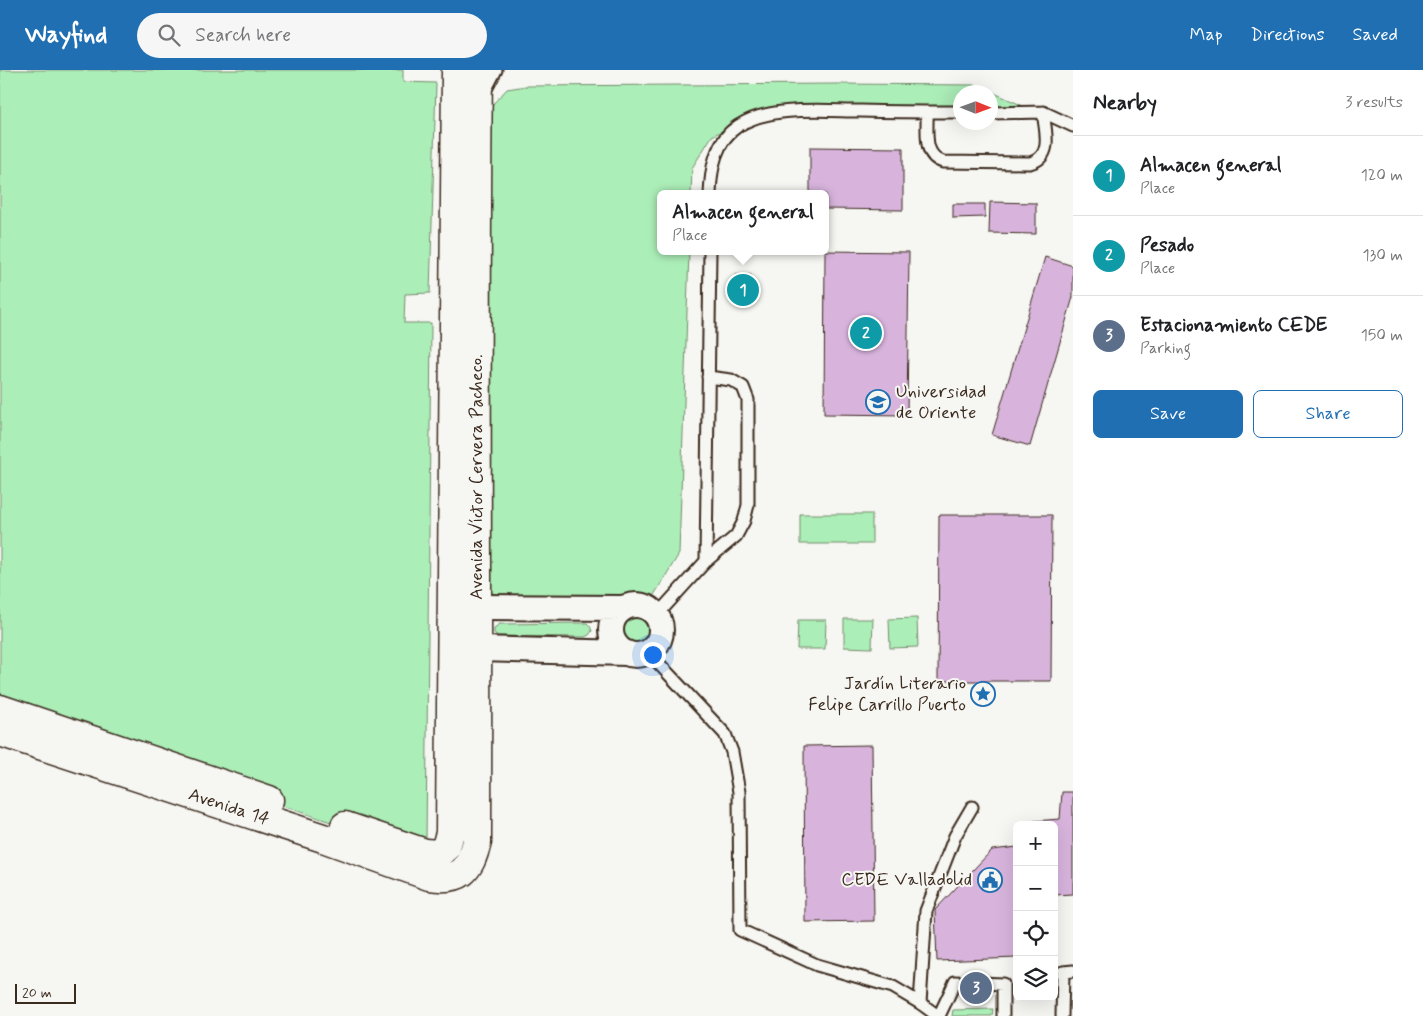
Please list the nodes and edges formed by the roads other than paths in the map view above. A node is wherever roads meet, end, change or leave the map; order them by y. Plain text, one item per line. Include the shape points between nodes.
1 (456, 70) edge
2 (478, 70) edge
3 (496, 70) edge
4 (478, 106) junction
5 (927, 112) junction
6 (953, 112) edge
7 (1043, 112) junction
8 (998, 113) edge
9 (1073, 126) edge
10 (466, 136) junction
11 (710, 190) edge
12 (710, 255) edge
13 (708, 377) junction
14 (706, 561) junction
15 (478, 607) junction
16 (624, 608) junction
17 (657, 615) junction
18 (478, 649) junction
19 (638, 653) junction
20 (0, 709) edge
21 (0, 732) edge
22 (972, 807) dead end
23 (446, 847) junction
24 (465, 868) junction
25 (1073, 971) edge
26 (920, 1003) junction
27 (938, 1016) edge
28 (1003, 1016) edge
29 (1062, 1016) edge

1 - 10 street, Avenida Víctor Cervera Pacheco.
2 - 4 street, Avenida Víctor Cervera Pacheco.
3 - 4 lane
4 - 10 street, Avenida Víctor Cervera Pacheco.
5 - 6 lane
5 - 7 lane via 928,147 936,160 1030,163 1038,161 1046,148
5 - 11 lane via 806,111 752,118 736,127 724,140 714,158
7 - 8 lane
7 - 9 lane
10 - 15 street, Avenida Víctor Cervera Pacheco. via 476,316
10 - 23 street, Avenida Víctor Cervera Pacheco. via 450,833
12 - 13 lane
13 - 14 lane
13 - 14 lane via 731,380 743,387 748,400 748,496 744,521 736,536
14 - 17 lane
15 - 16 street
15 - 18 street, Avenida Víctor Cervera Pacheco.
16 - 17 street via 632,604 641,605
16 - 19 street via 614,617 611,634 616,646
17 - 19 street via 661,626 658,643
18 - 19 street
18 - 24 street, Avenida Víctor Cervera Pacheco. via 477,842
19 - 26 lane via 724,734 732,752 739,792 740,930 817,965 893,987
20 - 23 street, Avenida 14 via 425,853 438,854
21 - 24 street, Avenida 14 via 429,876 444,878
22 - 26 lane via 955,836 926,911
23 - 24 street
25 - 29 lane via 1063,972
26 - 27 lane
27 - 28 lane via 955,982 1003,984

